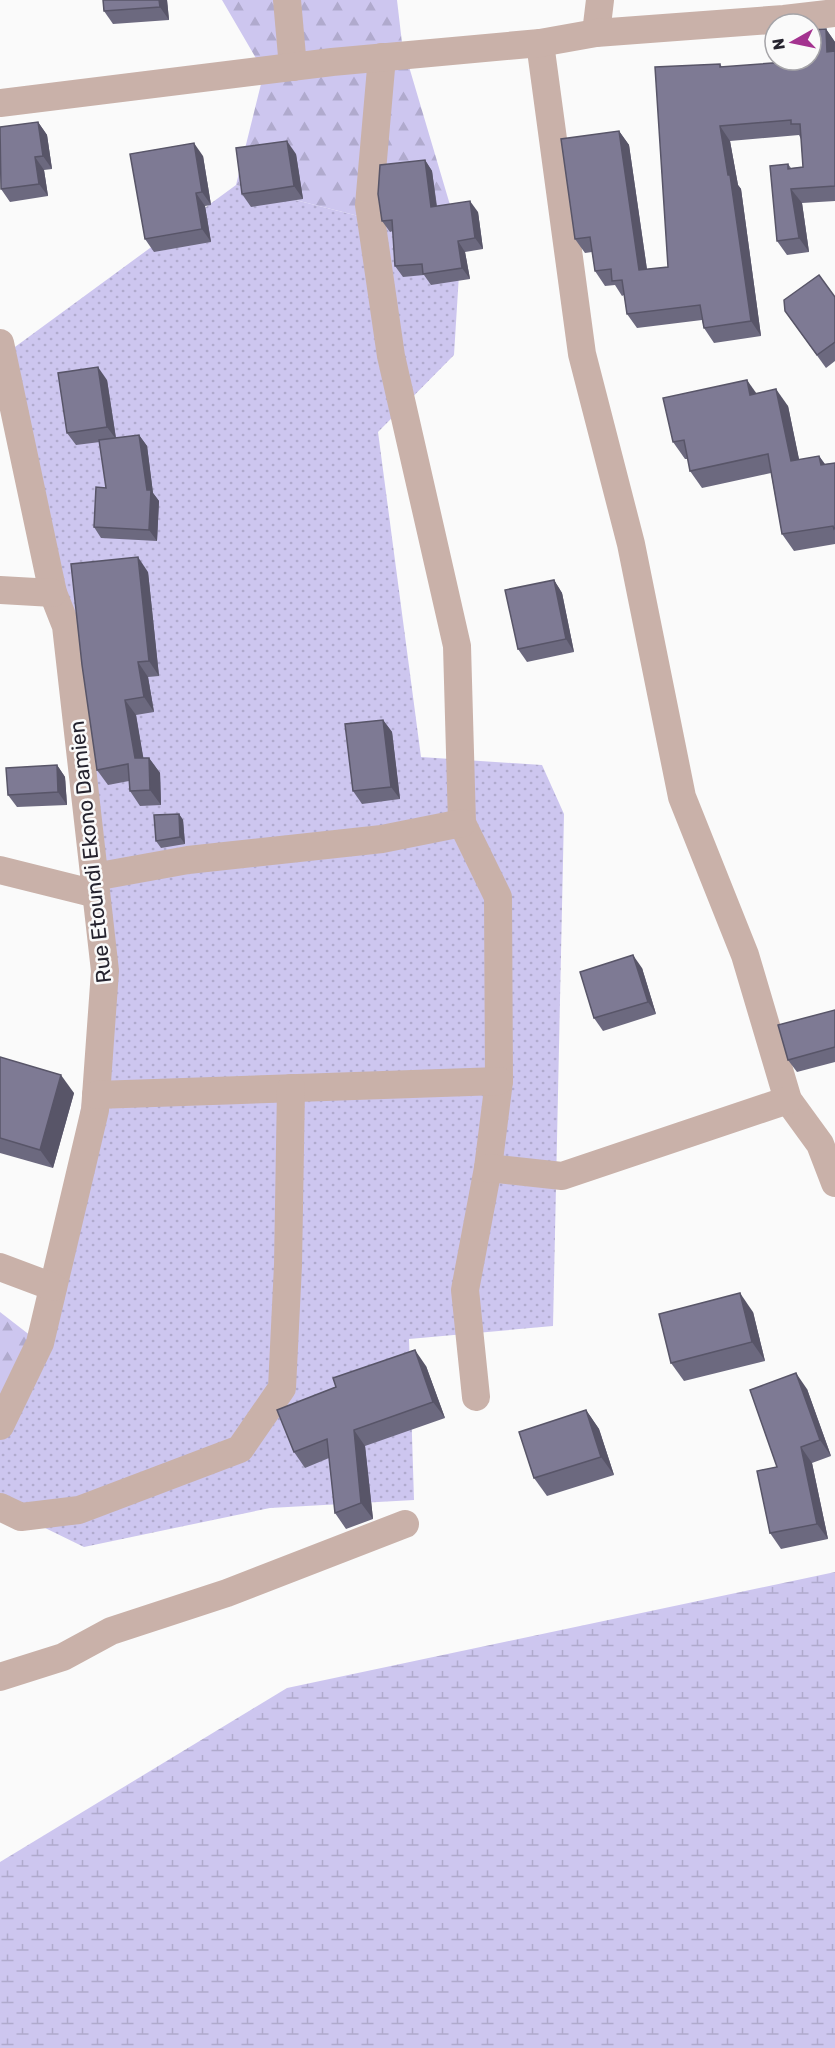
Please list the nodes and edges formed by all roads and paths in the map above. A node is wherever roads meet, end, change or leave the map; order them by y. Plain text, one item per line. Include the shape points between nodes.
1 (287, 0) edge
2 (600, 0) edge
3 (835, 13) edge
4 (596, 33) junction
5 (540, 43) junction
6 (382, 57) junction
7 (293, 67) junction
8 (0, 103) edge
9 (0, 343) edge
10 (0, 590) edge
11 (53, 593) junction
12 (462, 823) junction
13 (0, 870) edge
14 (95, 886) junction
15 (499, 1081) junction
16 (291, 1088) junction
17 (96, 1095) junction
18 (788, 1100) junction
19 (488, 1168) junction
20 (835, 1183) edge
21 (0, 1267) edge
22 (53, 1287) junction
23 (476, 1398) dead end
24 (0, 1426) edge
25 (0, 1507) edge
26 (405, 1524) dead end
27 (0, 1677) edge

1 - 7 street
2 - 4 street
3 - 4 street
4 - 5 street
5 - 6 street
5 - 18 street via 582,354 631,544 682,797 745,955
6 - 7 street
6 - 12 street via 369,205 391,356 457,646
7 - 8 street
9 - 11 street, Rue Etoundi Ekono Damien
10 - 11 street
11 - 14 street, Rue Etoundi Ekono Damien via 66,626
12 - 14 street via 382,839 188,860
12 - 15 street via 498,897
13 - 14 street
14 - 17 street, Rue Etoundi Ekono Damien via 105,971
15 - 16 street
15 - 19 street
16 - 17 street
16 - 25 street via 282,1388 246,1441 240,1449 80,1510 21,1517
17 - 22 street, Rue Etoundi Ekono Damien
18 - 19 street via 562,1176
18 - 20 street via 820,1144
19 - 23 street via 465,1290
21 - 22 street
22 - 24 street, Rue Etoundi Ekono Damien via 40,1343
26 - 27 street via 227,1593 111,1631 63,1657

